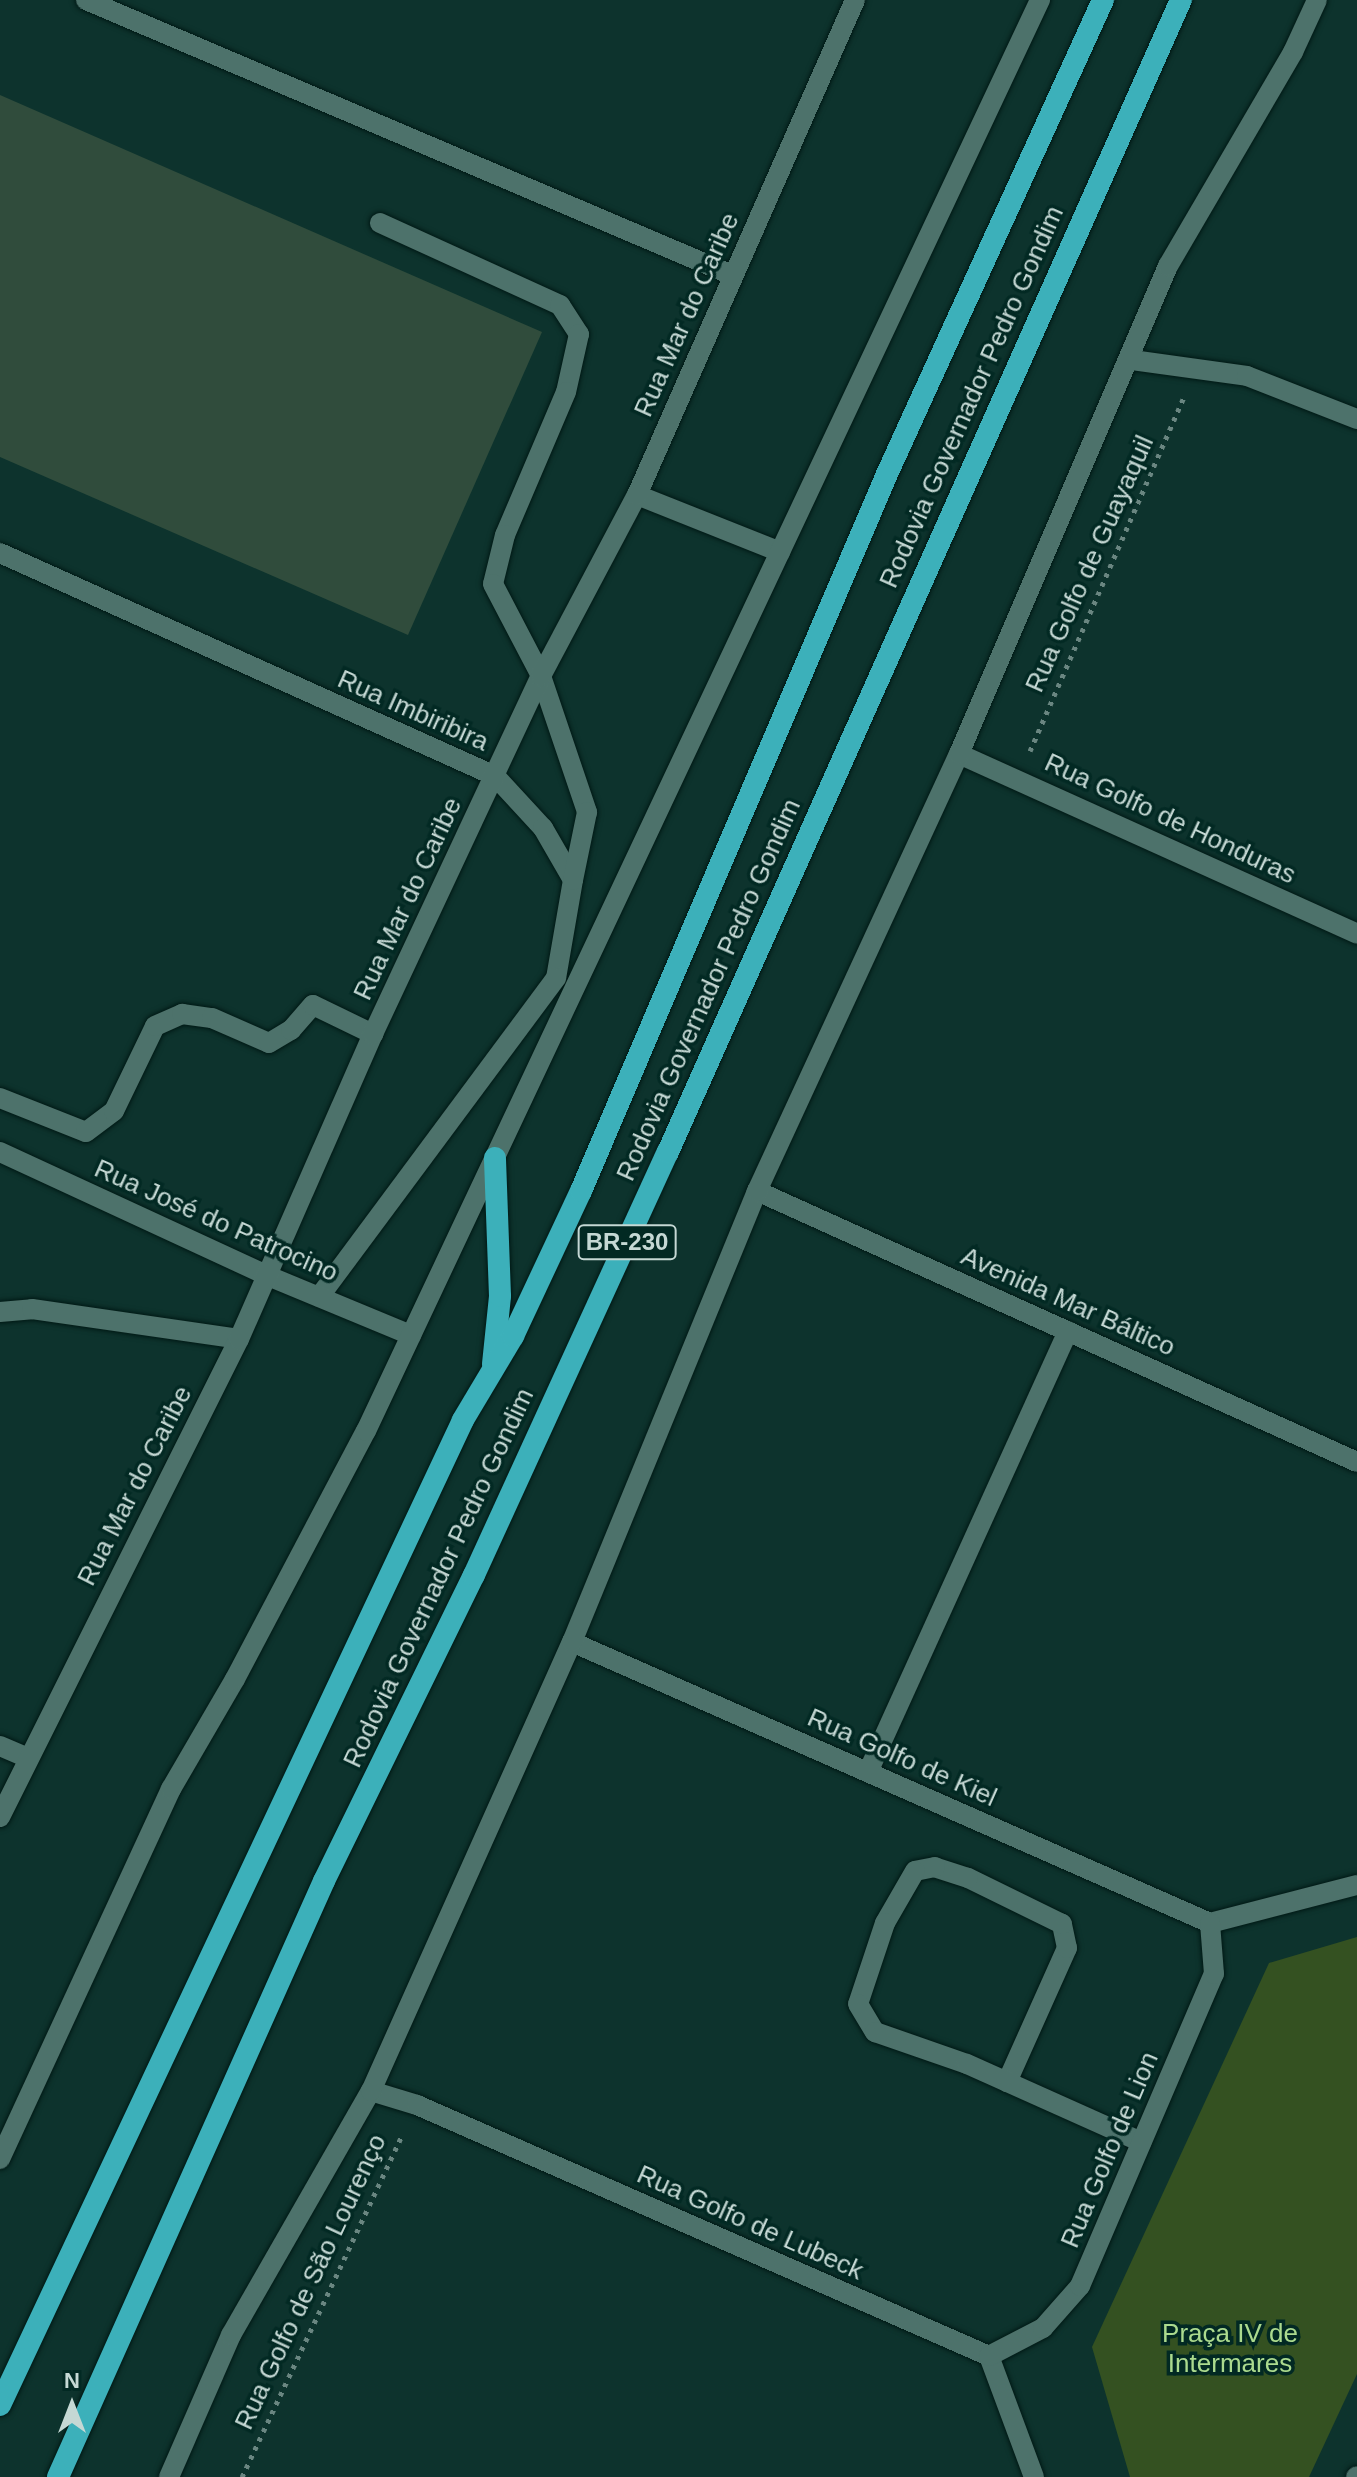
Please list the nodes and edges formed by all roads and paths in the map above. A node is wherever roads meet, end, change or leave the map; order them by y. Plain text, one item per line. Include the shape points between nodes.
1 (86, 0) edge
2 (855, 0) edge
3 (1040, 0) edge
4 (1103, 0) edge
5 (1181, 0) edge
6 (1317, 0) edge
7 (380, 223) dead end
8 (732, 275) junction
9 (1132, 360) junction
10 (1197, 367) junction
11 (1357, 419) edge
12 (637, 495) junction
13 (780, 552) junction
14 (0, 553) edge
15 (541, 676) junction
16 (959, 754) junction
17 (495, 776) junction
18 (1019, 778) junction
19 (573, 880) junction
20 (1357, 934) edge
21 (373, 1034) junction
22 (0, 1098) edge
23 (0, 1152) edge
24 (495, 1158) junction
25 (757, 1191) junction
26 (266, 1275) junction
27 (319, 1297) junction
28 (0, 1312) edge
29 (1068, 1331) junction
30 (411, 1335) junction
31 (239, 1339) junction
32 (492, 1370) junction
33 (1357, 1462) edge
34 (572, 1642) junction
35 (0, 1746) edge
36 (26, 1757) junction
37 (868, 1772) junction
38 (0, 1817) edge
39 (1357, 1885) edge
40 (1210, 1923) junction
41 (1007, 2082) junction
42 (371, 2091) junction
43 (417, 2105) junction
44 (1141, 2142) junction
45 (0, 2159) edge
46 (989, 2356) junction
47 (0, 2405) edge
48 (58, 2477) edge
49 (169, 2477) edge
50 (242, 2477) edge
51 (1034, 2477) edge

1 - 8 street
2 - 8 street, Rua Mar do Caribe
3 - 13 street
4 - 32 highway, Rodovia Governador Pedro Gondim / BR-230 via 887,474 581,1191
5 - 48 highway, Rodovia Governador Pedro Gondim / BR-230 via 662,1166 474,1575 324,1881
6 - 9 street via 1293,52 1168,266
7 - 15 street via 560,305 579,334 566,392 505,535 493,584
8 - 12 street, Rua Mar do Caribe
9 - 10 street
9 - 16 street
10 - 11 street via 1289,390
10 - 18 path, Rua Golfo de Guayaquil
12 - 13 street
12 - 15 street, Rua Mar do Caribe
13 - 24 street
14 - 17 street, Rua Imbiribira
15 - 17 street, Rua Mar do Caribe
15 - 19 street via 587,812
16 - 18 street, Rua Golfo de Honduras
16 - 25 street
17 - 19 street, Rua Imbiribira via 543,828
17 - 21 street, Rua Mar do Caribe
18 - 20 street, Rua Golfo de Honduras
19 - 27 street via 556,978
21 - 22 street via 313,1005 291,1030 269,1043 212,1018 182,1014 155,1026 114,1111 86,1132
21 - 26 street, Rua Mar do Caribe
23 - 26 street, Rua José do Patrocino
24 - 30 street
24 - 32 highway via 500,1296
25 - 29 street, Avenida Mar Báltico
25 - 34 street
26 - 27 street, Rua José do Patrocino
26 - 31 street, Rua Mar do Caribe
27 - 30 street, Rua José do Patrocino
28 - 31 street via 32,1309
29 - 33 street, Avenida Mar Báltico
29 - 37 street
30 - 45 street via 235,1679 171,1789
31 - 36 street, Rua Mar do Caribe
32 - 47 highway, Rodovia Governador Pedro Gondim / BR-230 via 463,1420
34 - 37 street, Rua Golfo de Kiel
34 - 42 street
35 - 36 street
36 - 38 street, Rua Mar do Caribe
37 - 40 street, Rua Golfo de Kiel
39 - 40 street
40 - 44 street, Rua Golfo de Lion via 1214,1974
41 - 41 street via 1067,1948 1062,1924 968,1878 935,1867 915,1871 885,1923 858,2004 875,2032
41 - 44 street
42 - 43 street, Rua Golfo de Lubeck
42 - 49 street via 231,2335
43 - 46 street, Rua Golfo de Lubeck
43 - 50 path, Rua Golfo de São Lourenço
44 - 46 street, Rua Golfo de Lion via 1080,2286 1043,2328
46 - 51 street

